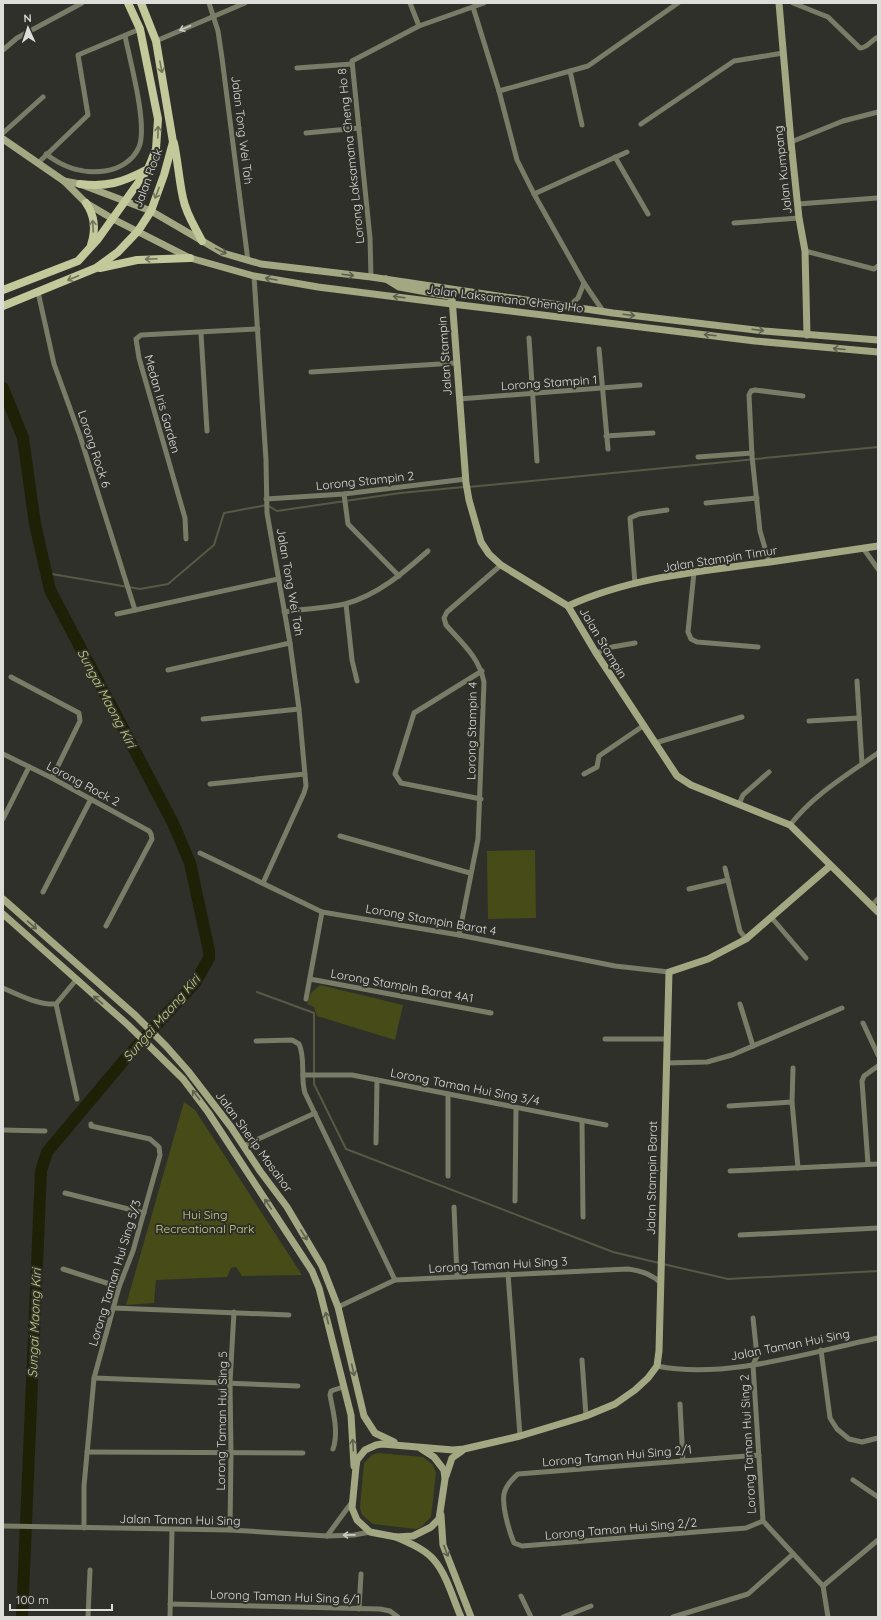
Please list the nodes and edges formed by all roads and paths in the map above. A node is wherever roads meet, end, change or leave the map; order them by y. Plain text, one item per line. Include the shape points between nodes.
1 (82, 3) edge
2 (128, 3) edge
3 (140, 3) edge
4 (210, 3) edge
5 (245, 3) edge
6 (410, 3) edge
7 (484, 3) edge
8 (678, 3) edge
9 (779, 3) edge
10 (793, 3) edge
11 (473, 7) junction
12 (214, 16) junction
13 (419, 26) junction
14 (140, 30) junction
15 (125, 36) junction
16 (878, 37) edge
17 (156, 41) junction
18 (3, 50) edge
19 (783, 53) junction
20 (352, 64) junction
21 (297, 68) dead end
22 (570, 71) junction
23 (499, 91) junction
24 (43, 97) dead end
25 (878, 112) edge
26 (641, 124) dead end
27 (582, 125) dead end
28 (359, 128) junction
29 (3, 133) edge
30 (306, 133) dead end
31 (3, 140) edge
32 (174, 142) junction
33 (791, 142) junction
34 (627, 152) dead end
35 (46, 154) junction
36 (616, 157) junction
37 (38, 163) junction
38 (148, 169) junction
39 (64, 181) junction
40 (80, 184) junction
41 (534, 194) junction
42 (877, 198) dead end
43 (125, 201) junction
44 (86, 203) junction
45 (798, 204) junction
46 (151, 211) junction
47 (648, 214) dead end
48 (799, 218) junction
49 (113, 219) junction
50 (734, 223) dead end
51 (138, 231) junction
52 (202, 241) junction
53 (90, 250) junction
54 (805, 251) junction
55 (190, 258) junction
56 (248, 261) junction
57 (878, 266) edge
58 (96, 268) junction
59 (254, 276) junction
60 (371, 277) junction
61 (386, 280) junction
62 (584, 283) junction
63 (3, 290) edge
64 (38, 292) junction
65 (452, 304) junction
66 (3, 306) edge
67 (569, 306) junction
68 (603, 311) junction
69 (258, 329) junction
70 (201, 332) junction
71 (807, 335) junction
72 (529, 338) dead end
73 (878, 340) edge
74 (599, 349) dead end
75 (878, 352) edge
76 (456, 363) junction
77 (311, 372) dead end
78 (640, 385) dead end
79 (602, 389) junction
80 (533, 393) junction
81 (803, 396) dead end
82 (459, 399) junction
83 (207, 431) dead end
84 (653, 433) dead end
85 (606, 436) junction
86 (608, 449) dead end
87 (752, 455) junction
88 (698, 457) dead end
89 (537, 461) dead end
90 (466, 481) junction
91 (344, 496) junction
92 (756, 498) junction
93 (266, 501) junction
94 (706, 502) dead end
95 (667, 510) dead end
96 (186, 539) dead end
97 (878, 546) edge
98 (863, 548) junction
99 (428, 551) dead end
100 (769, 562) junction
101 (501, 565) junction
102 (878, 569) edge
103 (694, 572) junction
104 (399, 576) junction
105 (278, 579) junction
106 (635, 584) junction
107 (346, 604) junction
108 (568, 606) junction
109 (135, 610) junction
110 (284, 612) junction
111 (117, 614) dead end
112 (290, 643) junction
113 (635, 643) dead end
114 (758, 647) dead end
115 (596, 653) junction
116 (168, 670) dead end
117 (482, 671) junction
118 (10, 678) dead end
119 (357, 681) dead end
120 (857, 681) dead end
121 (299, 709) junction
122 (742, 717) dead end
123 (859, 718) junction
124 (203, 719) dead end
125 (809, 721) dead end
126 (643, 726) junction
127 (655, 743) junction
128 (878, 753) edge
129 (3, 754) edge
130 (862, 764) junction
131 (29, 767) junction
132 (769, 772) dead end
133 (305, 774) junction
134 (584, 774) dead end
135 (52, 778) junction
136 (210, 784) dead end
137 (91, 799) junction
138 (480, 799) junction
139 (739, 804) junction
140 (3, 819) edge
141 (790, 825) junction
142 (340, 836) dead end
143 (200, 853) dead end
144 (830, 866) junction
145 (725, 868) dead end
146 (470, 873) junction
147 (728, 880) junction
148 (263, 883) junction
149 (689, 890) dead end
150 (43, 892) dead end
151 (3, 899) edge
152 (878, 899) edge
153 (872, 905) junction
154 (322, 912) junction
155 (878, 912) edge
156 (3, 914) edge
157 (771, 917) junction
158 (106, 926) dead end
159 (459, 935) junction
160 (746, 939) junction
161 (806, 958) dead end
162 (669, 972) junction
163 (310, 979) junction
164 (76, 980) junction
165 (3, 988) edge
166 (306, 999) dead end
167 (56, 1004) junction
168 (740, 1004) dead end
169 (842, 1008) dead end
170 (491, 1013) dead end
171 (863, 1024) dead end
172 (605, 1039) dead end
173 (667, 1040) junction
174 (256, 1041) dead end
175 (753, 1046) junction
176 (878, 1055) edge
177 (666, 1063) junction
178 (878, 1066) edge
179 (793, 1068) dead end
180 (305, 1075) junction
181 (377, 1080) junction
182 (448, 1094) junction
183 (77, 1099) dead end
184 (792, 1102) junction
185 (730, 1106) dead end
186 (516, 1108) junction
187 (315, 1113) junction
188 (582, 1121) junction
189 (91, 1124) dead end
190 (606, 1125) dead end
191 (3, 1130) edge
192 (45, 1131) dead end
193 (376, 1143) dead end
194 (243, 1146) junction
195 (868, 1164) junction
196 (878, 1164) edge
197 (798, 1168) junction
198 (730, 1171) dead end
199 (448, 1176) dead end
200 (65, 1193) dead end
201 (515, 1201) dead end
202 (454, 1207) dead end
203 (144, 1213) junction
204 (582, 1217) dead end
205 (878, 1228) edge
206 (740, 1236) dead end
207 (63, 1269) dead end
208 (508, 1274) junction
209 (457, 1277) junction
210 (395, 1280) junction
211 (661, 1283) junction
212 (119, 1287) junction
213 (338, 1307) junction
214 (114, 1308) junction
215 (234, 1312) junction
216 (290, 1315) dead end
217 (753, 1318) dead end
218 (878, 1338) edge
219 (821, 1350) junction
220 (582, 1360) dead end
221 (753, 1365) junction
222 (657, 1366) junction
223 (94, 1378) junction
224 (230, 1382) junction
225 (298, 1386) dead end
226 (343, 1387) junction
227 (680, 1404) dead end
228 (586, 1416) junction
229 (520, 1436) junction
230 (878, 1438) edge
231 (403, 1446) junction
232 (420, 1448) junction
233 (333, 1449) dead end
234 (464, 1449) junction
235 (87, 1452) junction
236 (231, 1453) junction
237 (303, 1453) dead end
238 (759, 1455) junction
239 (684, 1461) junction
240 (445, 1479) junction
241 (853, 1480) dead end
242 (354, 1484) junction
243 (878, 1497) edge
244 (352, 1502) junction
245 (506, 1510) joint
246 (441, 1513) junction
247 (763, 1521) junction
248 (3, 1526) edge
249 (84, 1528) junction
250 (172, 1530) junction
251 (230, 1530) junction
252 (370, 1532) junction
253 (326, 1536) junction
254 (396, 1537) junction
255 (878, 1540) edge
256 (793, 1554) junction
257 (90, 1570) dead end
258 (361, 1574) dead end
259 (823, 1586) junction
260 (521, 1596) dead end
261 (170, 1604) junction
262 (591, 1606) dead end
263 (359, 1609) junction
264 (88, 1617) edge
265 (170, 1617) edge
266 (398, 1617) edge
267 (461, 1617) edge
268 (471, 1617) edge
269 (531, 1617) edge
270 (563, 1617) edge
271 (673, 1617) edge
272 (828, 1617) edge

1 - 18 street via 17,38
2 - 14 main road, Jalan Rock
3 - 17 main road, Jalan Rock
4 - 12 street, Jalan Tong Wei Tah
5 - 12 street
6 - 13 street
7 - 11 street, Lorong Laksamana Cheng Ho 8
8 - 22 street via 593,63
9 - 19 main road, Jalan Kumpang
10 - 16 street via 828,17 860,48 866,47
11 - 13 street, Lorong Laksamana Cheng Ho 8
11 - 23 street
12 -> 17 street
12 - 56 street, Jalan Tong Wei Tah via 227,87
13 - 20 street, Lorong Laksamana Cheng Ho 8 via 353,59
14 - 15 street
38 -> 14 main road, Jalan Rock via 156,149 158,119
15 - 35 street via 78,55 88,115
15 - 35 street via 141,124 139,148 130,160 113,169 91,173 59,164
17 -> 32 main road, Jalan Rock
19 - 26 street via 734,60
19 - 33 main road, Jalan Kumpang
20 - 21 street
20 - 28 street, Lorong Laksamana Cheng Ho 8
22 - 23 street
22 - 27 street
23 - 41 street via 517,160
24 - 29 street
25 - 33 street via 843,120
28 - 30 street
28 - 60 street, Lorong Laksamana Cheng Ho 8 via 370,238
31 - 37 main road
32 -> 46 main road, Jalan Rock
32 - 52 main road via 183,199
33 - 45 main road, Jalan Kumpang
34 - 36 street
35 - 37 street
36 - 41 street
36 - 47 street
37 - 39 main road
38 - 40 main road via 128,180 109,186
38 - 43 main road, Jalan Rock
39 - 40 main road, Jalan Laksamana Cheng Ho
39 - 44 main road, Jalan Laksamana Cheng Ho
40 - 43 main road, Jalan Laksamana Cheng Ho
41 - 62 street
42 - 45 street
43 - 46 main road, Jalan Laksamana Cheng Ho
43 - 49 main road, Jalan Rock
44 - 49 main road, Jalan Laksamana Cheng Ho
53 -> 44 main road via 94,237 94,220
45 - 48 main road, Jalan Kumpang
46 - 51 main road, Jalan Rock
46 - 52 main road, Jalan Laksamana Cheng Ho
48 - 50 street
48 - 54 main road, Jalan Kumpang
49 - 51 main road, Jalan Laksamana Cheng Ho
49 - 53 main road, Jalan Rock
51 - 55 main road, Jalan Laksamana Cheng Ho
51 - 58 main road, Jalan Rock via 118,252
52 -> 56 main road, Jalan Laksamana Cheng Ho via 223,253
53 - 63 main road, Jalan Rock via 78,261
54 - 57 street via 874,269
54 - 71 main road, Jalan Kumpang
55 -> 58 main road via 137,260
55 - 59 main road, Jalan Laksamana Cheng Ho
56 -> 60 main road, Jalan Laksamana Cheng Ho
58 -> 64 main road, Jalan Rock
65 -> 59 main road, Jalan Laksamana Cheng Ho
59 - 69 street, Jalan Tong Wei Tah
60 - 61 main road, Jalan Laksamana Cheng Ho
61 - 65 main road via 399,287 449,296 452,298
61 - 67 main road, Jalan Laksamana Cheng Ho
62 - 67 street via 578,298
62 - 68 street
64 - 66 main road, Jalan Rock
64 - 109 street, Lorong Rock 6 via 54,364 80,436
75 -> 65 main road, Jalan Laksamana Cheng Ho via 755,341
65 - 76 main road, Jalan Stampin
67 - 68 main road, Jalan Laksamana Cheng Ho
68 -> 71 main road, Jalan Laksamana Cheng Ho
69 - 70 street, Medan Iris Garden
69 - 93 street, Jalan Tong Wei Tah
70 - 83 street
70 - 96 street, Medan Iris Garden via 141,335 136,339 139,358 185,518
71 - 73 main road, Jalan Laksamana Cheng Ho
72 - 80 street
74 - 79 street
76 - 77 street
76 - 82 main road, Jalan Stampin
78 - 79 street, Lorong Stampin 1
79 - 80 street, Lorong Stampin 1
79 - 85 street
80 - 82 street, Lorong Stampin 1
80 - 89 street
81 - 87 street via 751,391 749,395
82 - 90 main road, Jalan Stampin
84 - 85 street
85 - 86 street
87 - 88 street
87 - 92 street
90 - 91 street, Lorong Stampin 2
90 - 101 main road, Jalan Stampin via 481,542
91 - 93 street, Lorong Stampin 2
91 - 104 street via 348,524
92 - 94 street
92 - 100 street via 760,531
93 - 105 street, Jalan Tong Wei Tah
95 - 106 street via 639,514 630,518
97 - 98 main road, Jalan Stampin Timur
98 - 100 main road, Jalan Stampin Timur
98 - 102 street
99 - 104 street
100 - 103 main road, Jalan Stampin Timur
101 - 108 main road, Jalan Stampin
101 - 117 street, Lorong Stampin 4 via 447,612 444,618 446,625 476,658
103 - 106 main road, Jalan Stampin Timur
103 - 114 street via 688,632 691,639 697,642
104 - 107 street via 372,593
105 - 109 street
105 - 110 street, Jalan Tong Wei Tah
106 - 108 main road, Jalan Stampin Timur
107 - 110 street
107 - 119 street
108 - 115 main road, Jalan Stampin
109 - 111 street
110 - 112 street, Jalan Tong Wei Tah
112 - 116 street
112 - 121 street, Jalan Tong Wei Tah
113 - 115 street
115 - 126 main road, Jalan Stampin
117 - 138 street, Lorong Stampin 4 via 484,682
117 - 138 street via 414,713 395,774 401,783
118 - 135 street via 79,713 80,721
120 - 123 street
121 - 124 street
121 - 133 street, Jalan Tong Wei Tah
122 - 127 street
123 - 125 street
123 - 130 street
126 - 127 main road, Jalan Stampin
126 - 134 street via 599,756 597,767
127 - 139 main road, Jalan Stampin via 671,770 683,781
128 - 130 street
129 - 131 street, Lorong Rock 2
130 - 141 street via 798,814
131 - 135 street, Lorong Rock 2
131 - 140 street
132 - 139 street via 743,794
133 - 136 street
133 - 148 street, Jalan Tong Wei Tah via 304,793
135 - 137 street, Lorong Rock 2
137 - 150 street
137 - 158 street, Lorong Rock 2 via 148,830 152,839
138 - 146 street, Lorong Stampin 4 via 478,839
139 - 141 main road, Jalan Stampin
141 - 144 main road, Jalan Stampin
142 - 146 street
143 - 148 street, Lorong Stampin Barat 4
144 - 153 main road, Jalan Stampin
144 - 157 main road
145 - 147 street
146 - 159 street, Lorong Stampin 4
147 - 149 street
147 - 160 street via 740,932
148 - 154 street, Lorong Stampin Barat 4
151 -> 194 main road, Jalan Sherip Masahor via 136,1016 166,1046 211,1100
152 - 153 street
153 - 155 main road, Jalan Stampin
154 - 159 street, Lorong Stampin Barat 4
154 - 163 street
156 - 164 main road, Jalan Sherip Masahor
157 - 160 main road
157 - 161 street
159 - 162 street, Lorong Stampin Barat 4 via 615,966
160 - 162 main road via 708,959
162 - 173 main road, Jalan Stampin Barat
163 - 166 street
163 - 170 street, Lorong Stampin Barat 4A1
164 - 167 street
226 -> 164 main road, Jalan Sherip Masahor via 319,1288 312,1271 208,1112 183,1079 128,1025
165 - 167 street via 45,1004
167 - 183 street
168 - 175 street
169 - 175 street
171 - 176 street
172 - 173 street
173 - 177 main road, Jalan Stampin Barat
174 - 180 street via 296,1042 302,1051
175 - 177 street via 707,1062
177 - 211 main road, Jalan Stampin Barat
178 - 195 street via 864,1076 862,1081
179 - 184 street
180 - 181 street, Lorong Taman Hui Sing 3/4 via 352,1075
180 - 187 street via 303,1086
181 - 182 street, Lorong Taman Hui Sing 3/4
181 - 193 street
182 - 186 street, Lorong Taman Hui Sing 3/4
182 - 199 street
184 - 185 street
184 - 197 street
186 - 188 street, Lorong Taman Hui Sing 3/4
186 - 201 street
187 - 194 street
187 - 210 street
188 - 190 street, Lorong Taman Hui Sing 3/4
188 - 204 street
189 - 203 street, Lorong Taman Hui Sing 5/3 via 150,1139 159,1147 160,1155
191 - 192 street
194 -> 213 main road, Jalan Sherip Masahor via 287,1207 313,1249 332,1287
195 - 196 street
195 - 197 street
197 - 198 street
200 - 203 street
202 - 209 street
203 - 212 street, Lorong Taman Hui Sing 5/3
205 - 206 street
207 - 212 street
208 - 209 street, Lorong Taman Hui Sing 3
208 - 211 street, Lorong Taman Hui Sing 3 via 628,1269 640,1270
208 - 229 street
209 - 210 street, Lorong Taman Hui Sing 3
210 - 213 street, Lorong Taman Hui Sing 3
211 - 222 main road, Jalan Stampin Barat
212 - 214 street, Lorong Taman Hui Sing 5/3
213 -> 231 main road, Jalan Sherip Masahor via 364,1416 375,1433
214 - 215 street
214 - 223 street, Lorong Taman Hui Sing 5/3
215 - 216 street
215 - 224 street, Lorong Taman Hui Sing 5
217 - 221 street, Lorong Taman Hui Sing 2 via 757,1356
218 - 219 street, Jalan Taman Hui Sing
219 - 221 street, Jalan Taman Hui Sing
219 - 230 street via 830,1418 837,1429 849,1439 862,1442
220 - 228 street
221 - 222 street, Jalan Taman Hui Sing via 718,1369
221 - 238 street, Lorong Taman Hui Sing 2
222 - 228 main road via 628,1396
223 - 224 street
223 - 235 street, Lorong Taman Hui Sing 5/3
224 - 225 street
224 - 236 street, Lorong Taman Hui Sing 5
226 - 233 street via 331,1390 330,1394 336,1441
242 -> 226 main road, Jalan Sherip Masahor via 352,1423
227 - 239 street
228 - 229 main road
229 - 234 main road
231 - 232 main road
231 - 242 main road via 376,1445 365,1450 357,1460
232 - 234 main road
232 - 240 main road via 428,1451 440,1463
234 - 240 main road via 452,1458
235 - 236 street
235 - 249 street, Lorong Taman Hui Sing 5/3
236 - 237 street
236 - 251 street, Lorong Taman Hui Sing 5
238 - 239 street, Lorong Taman Hui Sing 2/1
238 - 247 street, Lorong Taman Hui Sing 2
239 - 245 street, Lorong Taman Hui Sing 2/1 via 518,1474 511,1480 504,1494
240 - 246 main road
241 - 243 street
242 - 244 main road
244 - 252 main road via 357,1520
244 - 253 street
245 - 247 street, Lorong Taman Hui Sing 2/2 via 509,1531 514,1543 522,1546 746,1528
246 - 254 main road via 436,1523 420,1534
246 -> 268 main road via 443,1545
247 - 256 street, Lorong Taman Hui Sing 2
248 - 249 street, Jalan Taman Hui Sing
249 - 250 street, Jalan Taman Hui Sing
250 - 251 street, Jalan Taman Hui Sing
250 - 261 street
251 - 253 street, Jalan Taman Hui Sing
252 -> 253 street, Jalan Taman Hui Sing via 354,1536
252 - 254 main road
254 - 267 main road via 421,1549 434,1559 440,1567
255 - 259 street
256 - 259 street, Lorong Taman Hui Sing 2
256 - 271 street via 748,1594
257 - 264 street
258 - 263 street
259 - 272 street
260 - 269 street
261 - 263 street, Lorong Taman Hui Sing 6/1
261 - 265 street
262 - 270 street
263 - 266 street, Lorong Taman Hui Sing 6/1 via 390,1611

